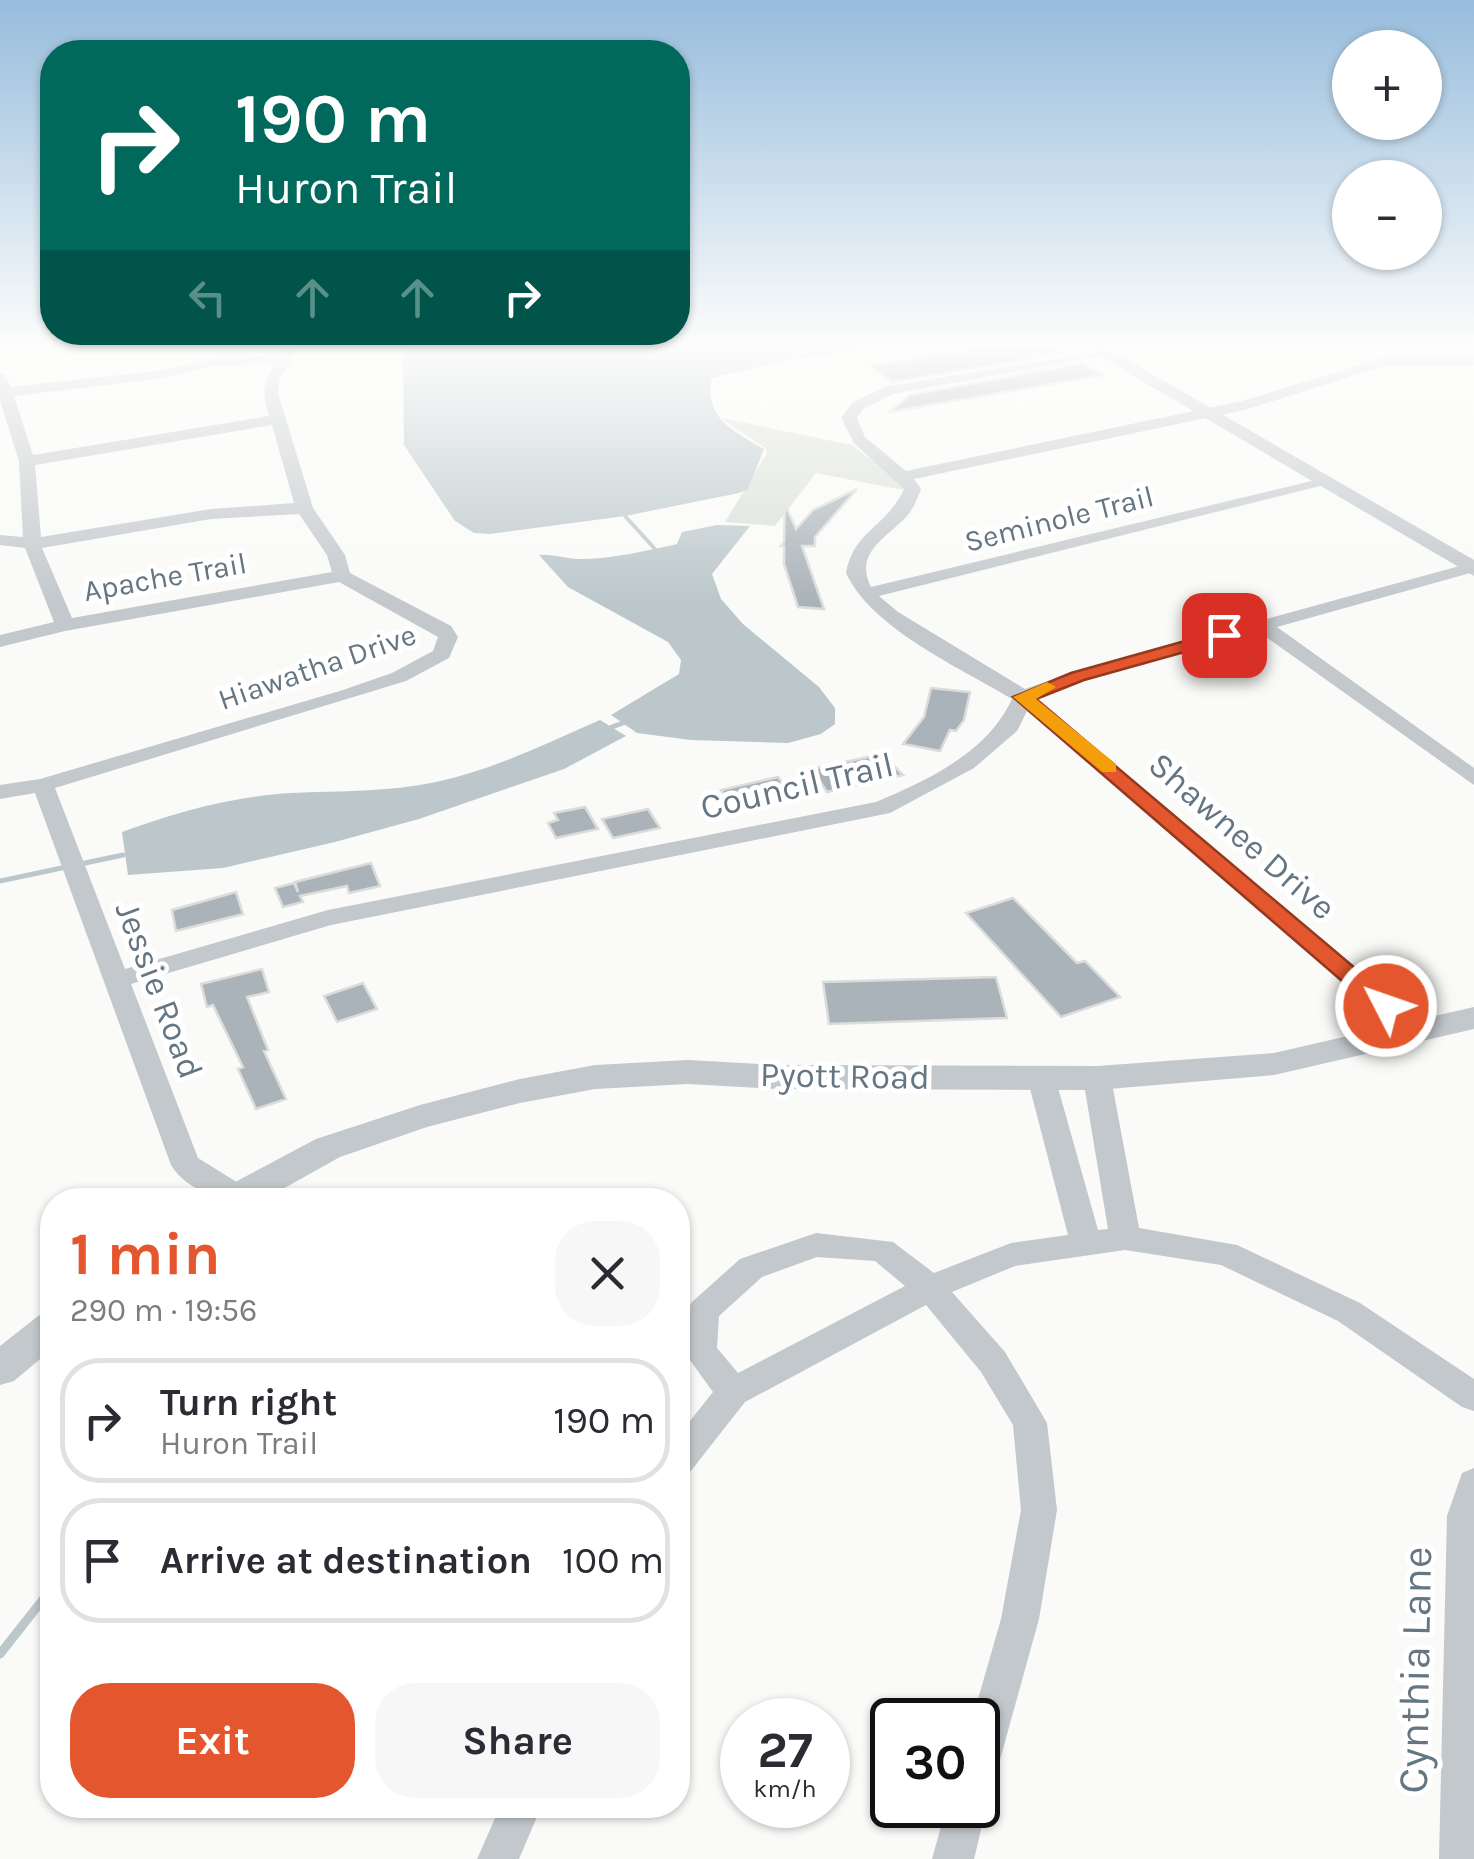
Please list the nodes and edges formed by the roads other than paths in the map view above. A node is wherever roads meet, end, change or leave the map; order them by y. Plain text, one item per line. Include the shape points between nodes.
1 (18, 431) edge
2 (211, 431) edge
3 (281, 431) edge
4 (852, 431) edge
5 (1116, 431) edge
6 (1236, 431) edge
7 (27, 461) junction
8 (905, 476) junction
9 (1324, 483) junction
10 (304, 508) junction
11 (0, 540) edge
12 (32, 544) junction
13 (1472, 568) edge
14 (342, 576) junction
15 (865, 594) junction
16 (65, 625) junction
17 (1261, 625) junction
18 (0, 642) edge
19 (1022, 697) junction
20 (1474, 778) edge
21 (43, 786) junction
22 (0, 792) edge
23 (115, 980) junction
24 (1474, 1018) edge
25 (1414, 1031) junction
26 (1041, 1077) junction
27 (1096, 1078) junction
28 (220, 1188) edge
29 (254, 1188) edge
30 (1125, 1238) junction
31 (1086, 1244) junction
32 (930, 1288) junction
33 (40, 1337) edge
34 (0, 1369) edge
35 (733, 1392) junction
36 (1474, 1397) edge
37 (690, 1446) edge
38 (1474, 1484) edge
39 (998, 1698) edge
40 (516, 1818) edge
41 (961, 1828) edge
42 (498, 1859) edge
43 (953, 1859) edge
44 (1460, 1859) edge

1 - 7 street
2 - 7 street
3 - 10 street
4 - 8 street
5 - 8 street
6 - 9 street
7 - 12 street
8 - 15 street via 913,488 903,511 859,551 855,573
9 - 13 street
9 - 15 street, Seminole Trail
10 - 12 street via 211,514
10 - 14 street
11 - 12 street
12 - 16 street
13 - 17 street
14 - 16 street, Apache Trail
14 - 21 street, Hiawatha Drive via 444,630 442,654 350,694
15 - 19 street
16 - 18 street, Apache Trail
17 - 19 street
17 - 20 street
19 - 23 street, Council Trail via 1009,725 965,762 882,808 328,918
19 - 25 street, Shawnee Drive
21 - 22 street, Hiawatha Drive
21 - 23 street, Jessie Road
23 - 28 street, Jessie Road via 186,1165
24 - 25 street, Pyott Road
25 - 27 street, Pyott Road via 1274,1064
26 - 27 street, Pyott Road
26 - 29 street, Pyott Road via 595,1077 432,1113 328,1148
26 - 31 street
27 - 30 street
30 - 31 street
30 - 36 street via 1226,1254 1349,1312
31 - 32 street via 1011,1255
32 - 35 street
32 - 35 street via 882,1250 816,1246 751,1268 703,1311 700,1352
32 - 39 street via 993,1362 1030,1423 1039,1510
33 - 34 street
35 - 37 street
38 - 44 street, Cynthia Lane via 1465,1516
40 - 42 street
41 - 43 street

